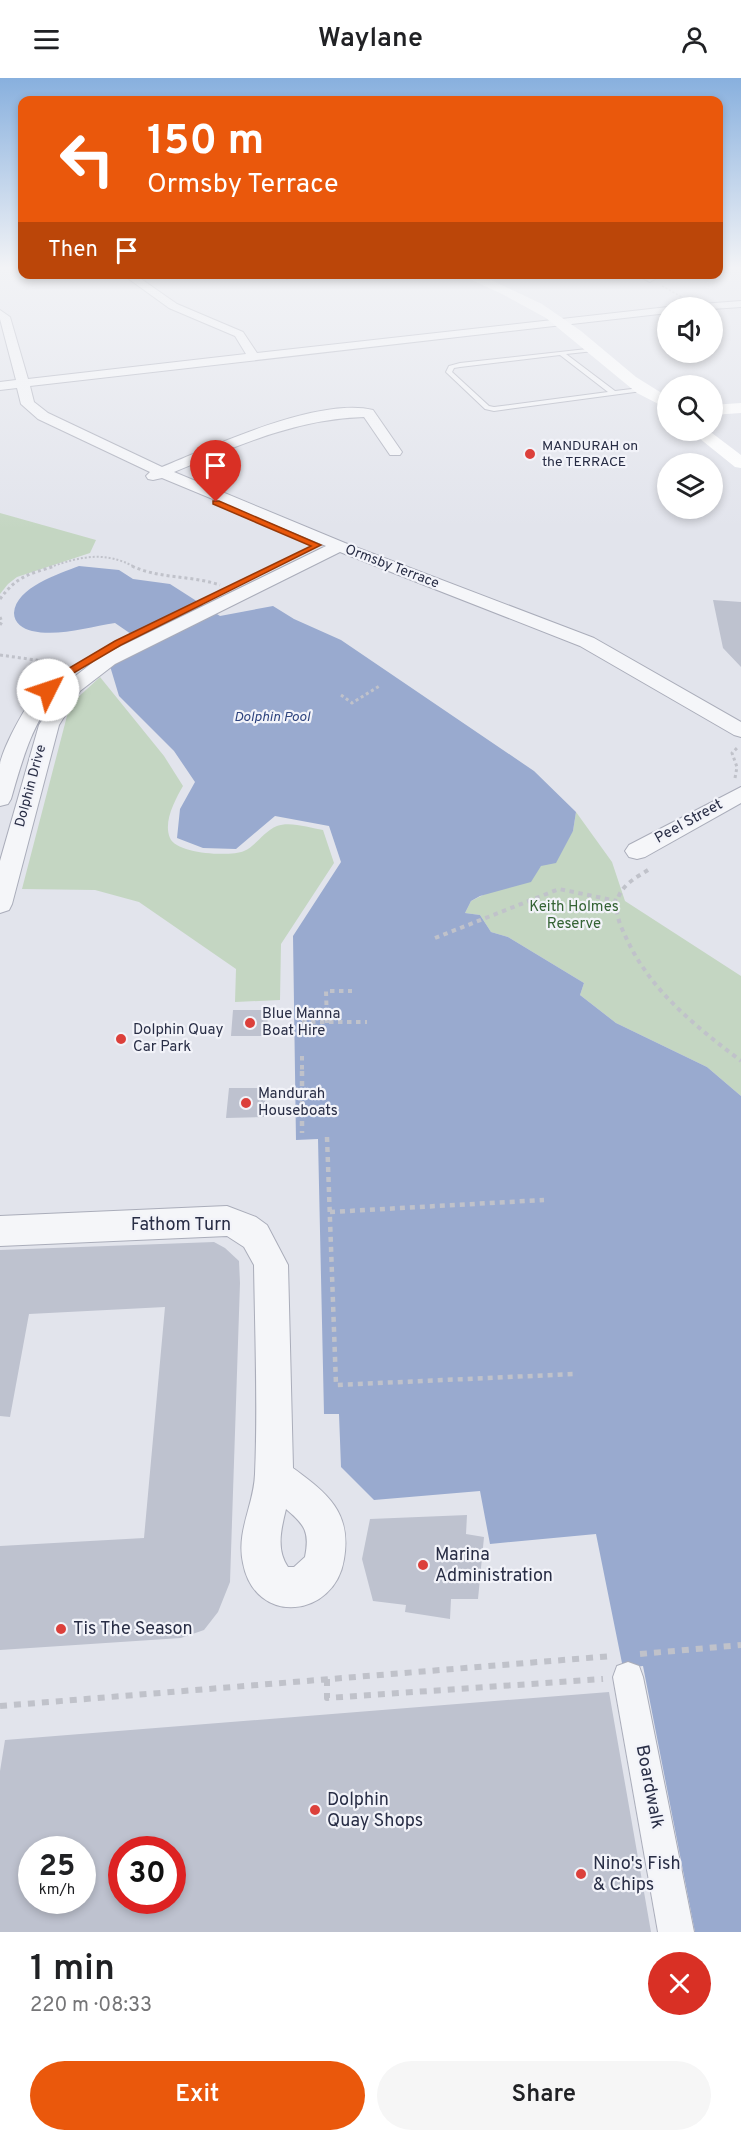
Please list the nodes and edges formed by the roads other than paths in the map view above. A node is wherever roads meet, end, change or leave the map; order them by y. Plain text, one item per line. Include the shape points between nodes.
1 (5, 356) edge
2 (9, 356) edge
3 (267, 356) edge
4 (540, 356) edge
5 (564, 356) edge
6 (601, 356) edge
7 (611, 356) edge
8 (254, 357) joint
9 (12, 385) edge
10 (640, 390) junction
11 (657, 392) edge
12 (613, 393) junction
13 (657, 398) edge
14 (741, 401) edge
15 (723, 402) edge
16 (741, 408) edge
17 (723, 409) edge
18 (723, 439) edge
19 (712, 441) edge
20 (395, 452) dead end
21 (741, 452) edge
22 (741, 463) edge
23 (157, 474) junction
24 (328, 546) junction
25 (104, 657) junction
26 (740, 741) edge
27 (741, 794) edge
28 (0, 799) edge
29 (644, 860) road end
30 (0, 904) edge
31 (0, 1231) edge
32 (274, 1477) dead end
33 (630, 1662) road end
34 (676, 1932) edge

1 - 9 street, Ormsby Terrace
2 - 9 street, Ormsby Terrace
3 - 8 street
4 - 12 lane via 460,365 451,367 449,372 487,408 494,409
5 - 12 lane
6 - 10 main road
7 - 11 main road
8 - 9 street
9 - 23 street, Ormsby Terrace via 16,404 27,415
10 - 12 lane
10 - 13 main road
14 - 15 main road
16 - 17 main road
18 - 21 main road
19 - 22 main road
20 - 23 street via 368,413 352,413 305,418 277,426
23 - 24 street, Ormsby Terrace
24 - 25 street, Dolphin Drive via 241,583
24 - 25 street, Dolphin Drive via 263,584
24 - 26 street, Ormsby Terrace via 586,651
25 - 28 street, Dolphin Drive via 58,680 36,707
25 - 30 street, Dolphin Drive via 73,687 49,725
27 - 29 street, Peel Street
31 - 32 street, Fathom Turn via 226,1221 246,1226 261,1240 271,1265
33 - 34 street, Boardwalk

